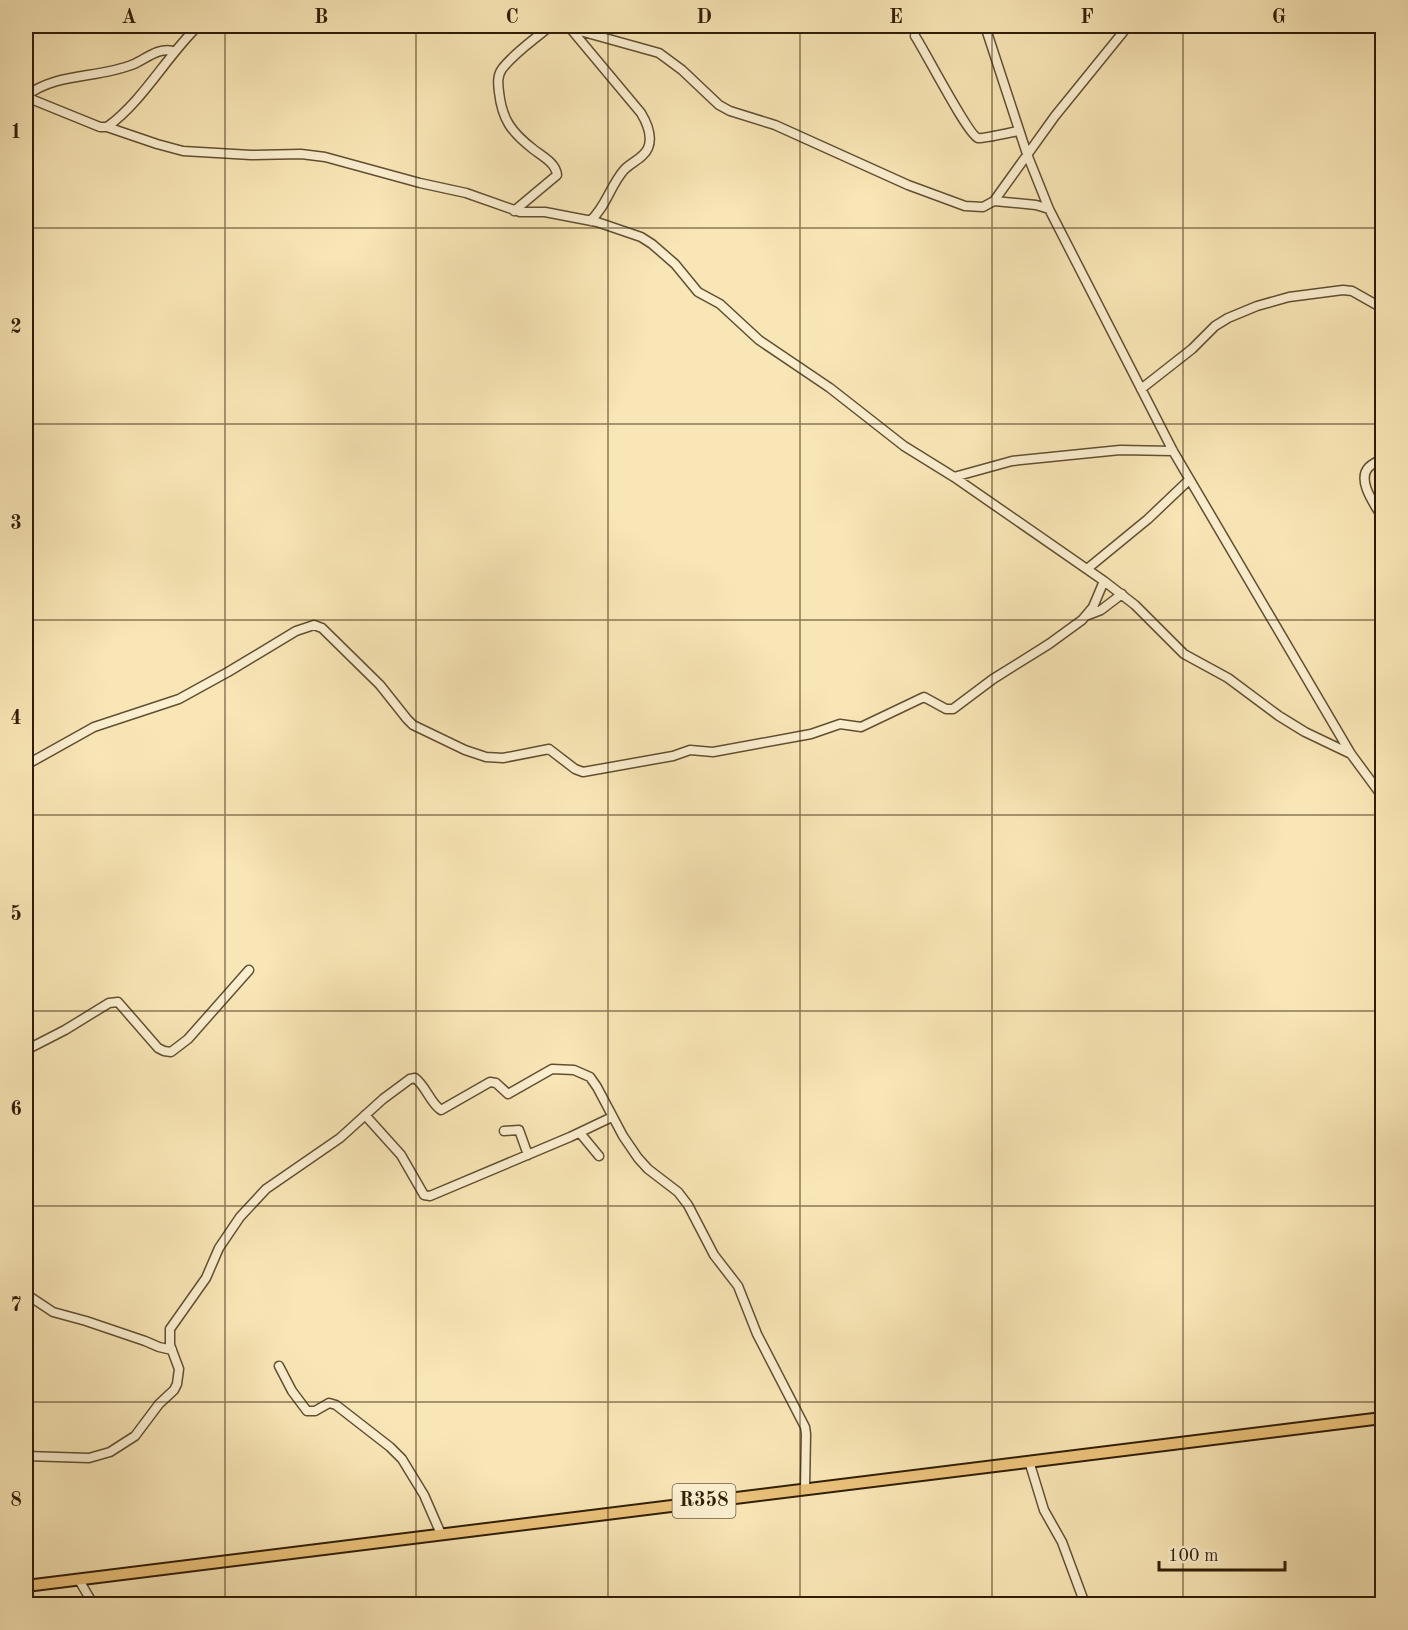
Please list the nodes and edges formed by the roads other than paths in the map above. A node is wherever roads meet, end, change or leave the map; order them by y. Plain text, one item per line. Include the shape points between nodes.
1 (198, 26) edge
2 (550, 26) edge
3 (985, 26) edge
4 (1128, 26) edge
5 (566, 27) edge
6 (915, 36) dead end
7 (173, 51) junction
8 (26, 96) edge
9 (107, 127) junction
10 (1019, 131) junction
11 (1027, 154) junction
12 (994, 201) junction
13 (1049, 209) junction
14 (514, 211) junction
15 (590, 221) junction
16 (1383, 308) edge
17 (1141, 389) junction
18 (1173, 451) junction
19 (1383, 459) edge
20 (954, 477) junction
21 (1189, 480) junction
22 (1383, 517) edge
23 (1087, 569) junction
24 (1104, 581) junction
25 (1122, 594) junction
26 (1087, 615) junction
27 (1351, 754) junction
28 (26, 765) edge
29 (1383, 796) edge
30 (249, 970) dead end
31 (26, 1050) edge
32 (365, 1115) junction
33 (612, 1117) junction
34 (504, 1131) dead end
35 (580, 1133) junction
36 (528, 1155) junction
37 (599, 1156) dead end
38 (26, 1294) edge
39 (172, 1350) junction
40 (279, 1366) dead end
41 (1383, 1418) edge
42 (26, 1456) edge
43 (1029, 1461) junction
44 (805, 1488) junction
45 (441, 1534) junction
46 (79, 1580) junction
47 (26, 1586) edge
48 (93, 1605) edge
49 (1085, 1605) edge

1 - 7 street
2 - 14 street via 516,54 498,78 502,113 509,126 557,170 553,181
3 - 10 street
4 - 11 street
5 - 12 street via 659,53 730,111 775,124 908,185 965,206 983,207
5 - 15 street via 641,113 650,135 646,152 624,170 604,206
6 - 10 street via 975,136
7 - 8 street via 158,51 107,72 48,83
7 - 9 street via 144,89
8 - 9 street
9 - 14 street via 177,150 325,157 466,193
10 - 11 street
11 - 12 street
11 - 13 street
12 - 13 street
13 - 17 street
14 - 15 street via 545,212
15 - 20 street via 607,224 652,244 698,292 720,303 759,340 830,388 904,446
16 - 17 street via 1343,290 1257,306 1220,322
17 - 18 street
18 - 20 street via 1120,450 1012,461
18 - 21 street
19 - 22 street via 1364,475
20 - 23 street
21 - 23 street
21 - 27 street
23 - 24 street
24 - 25 street
24 - 26 street
25 - 26 street
25 - 27 street via 1184,654 1228,678 1305,732
26 - 28 street via 953,709 924,697 861,726 840,724 811,734 713,752 690,750 583,772 549,748 503,758 486,757 413,725 380,685 314,625 296,631 179,699 94,726
27 - 29 street
30 - 31 street via 188,1039 171,1052 158,1048 118,1002
32 - 33 street via 412,1078 423,1084 441,1110 490,1082 508,1094 548,1070 558,1069 590,1077
32 - 36 street via 401,1155 426,1196
32 - 39 street via 340,1138 266,1189 240,1217 219,1248 206,1278 170,1329
33 - 35 street
33 - 44 street via 648,1169 683,1198 714,1255 738,1286 757,1334 805,1427
34 - 36 street via 519,1130
35 - 36 street
35 - 37 street
38 - 39 street via 54,1312
39 - 42 street via 179,1369 177,1384 129,1441 89,1458
40 - 45 street via 307,1411 336,1405 398,1454 424,1495
41 - 43 main road, R358
43 - 44 main road, R358
43 - 49 street via 1046,1514 1065,1549
44 - 45 main road, R358
45 - 46 main road, R358
46 - 47 main road, R358
46 - 48 street

